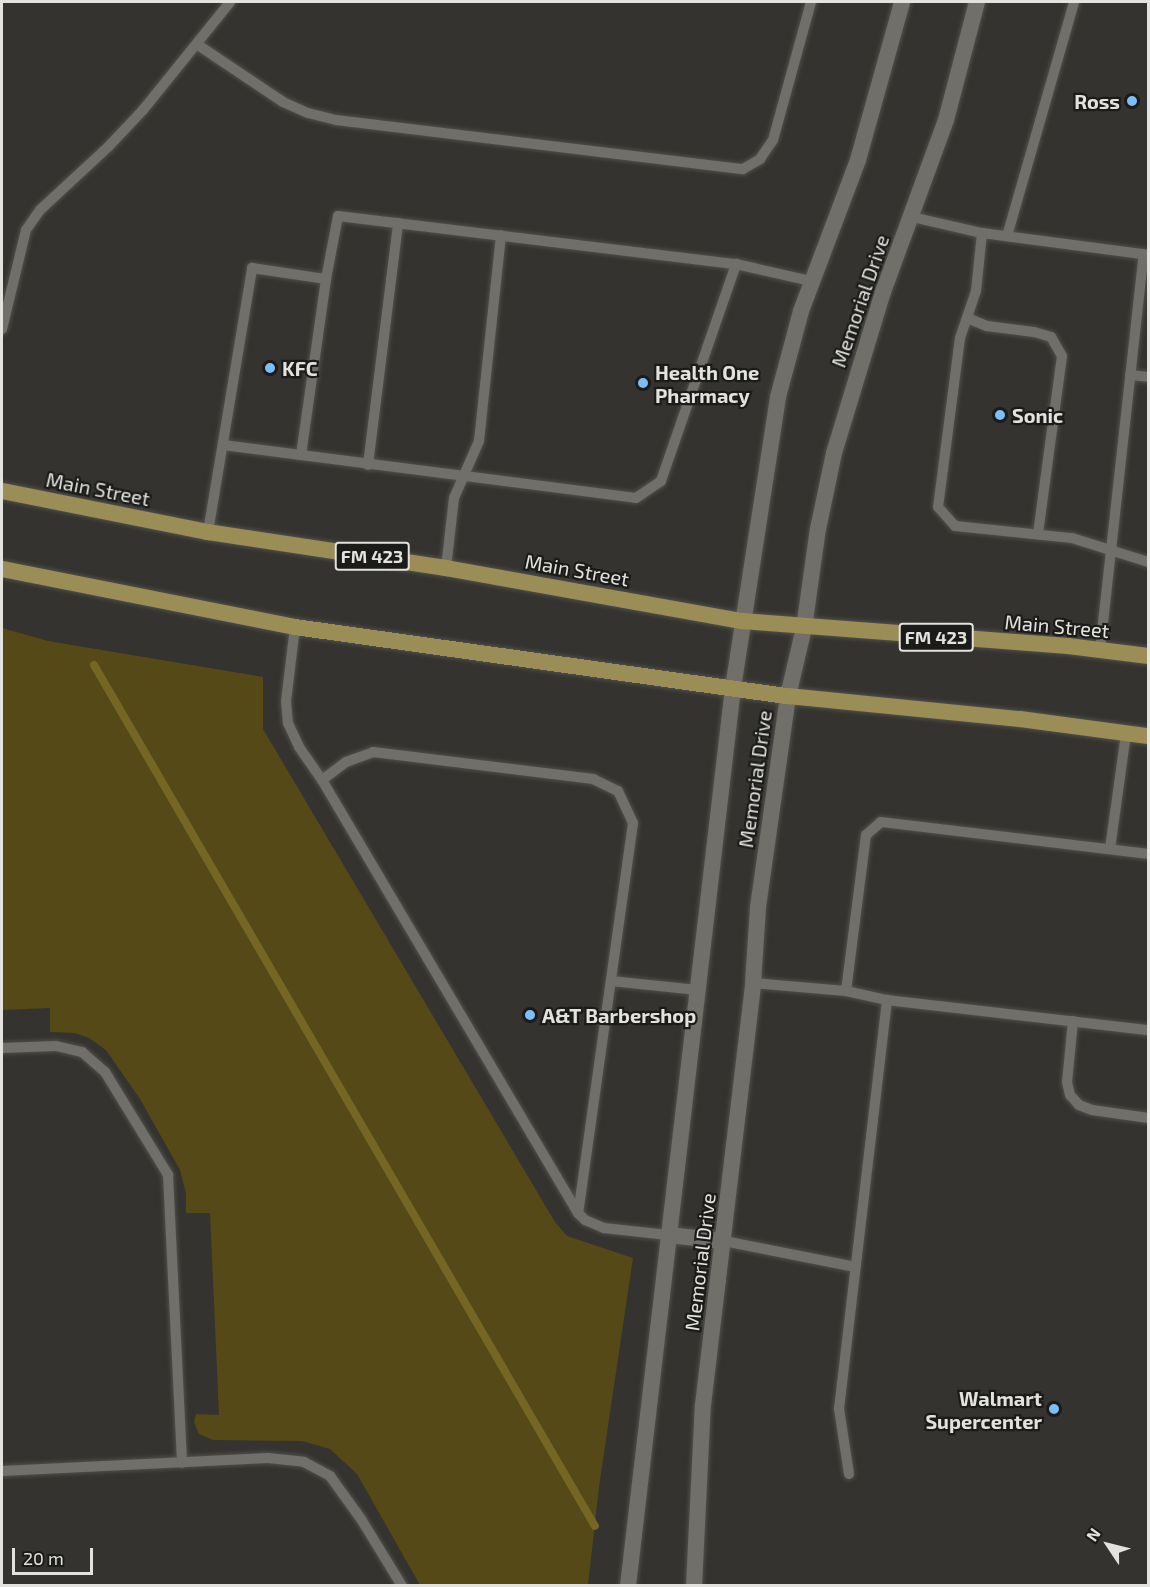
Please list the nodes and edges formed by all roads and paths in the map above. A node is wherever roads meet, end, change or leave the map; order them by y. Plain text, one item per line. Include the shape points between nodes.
1 (230, 2) edge
2 (811, 2) edge
3 (902, 2) edge
4 (977, 2) edge
5 (1074, 2) edge
6 (198, 45) junction
7 (912, 217) junction
8 (398, 223) junction
9 (982, 233) junction
10 (501, 235) junction
11 (1007, 236) junction
12 (1146, 254) edge
13 (736, 264) junction
14 (326, 279) junction
15 (811, 281) junction
16 (967, 318) junction
17 (2, 330) edge
18 (1130, 375) junction
19 (1149, 377) edge
20 (223, 445) junction
21 (301, 455) junction
22 (368, 465) junction
23 (463, 477) junction
24 (2, 491) edge
25 (208, 532) junction
26 (1038, 534) junction
27 (1111, 551) junction
28 (1149, 562) edge
29 (446, 568) junction
30 (2, 569) edge
31 (742, 621) junction
32 (295, 627) junction
33 (804, 628) junction
34 (1100, 650) junction
35 (1149, 656) edge
36 (733, 688) junction
37 (788, 696) junction
38 (1125, 733) junction
39 (1149, 736) edge
40 (321, 780) junction
41 (1110, 849) junction
42 (1149, 854) edge
43 (611, 981) junction
44 (753, 983) junction
45 (698, 990) junction
46 (846, 991) junction
47 (887, 1000) junction
48 (1073, 1021) junction
49 (1149, 1030) edge
50 (2, 1048) edge
51 (1149, 1118) edge
52 (578, 1213) junction
53 (668, 1235) junction
54 (724, 1241) junction
55 (855, 1267) junction
56 (182, 1463) junction
57 (2, 1471) edge
58 (849, 1474) dead end
59 (402, 1586) edge
60 (628, 1586) edge
61 (694, 1586) edge

1 - 6 lane
2 - 6 lane via 773,140 760,159 743,169 308,114
3 - 15 street, Memorial Drive via 858,160
4 - 7 street, Memorial Drive via 946,120
5 - 11 lane
6 - 17 lane via 109,146 40,210 26,230
7 - 9 lane
7 - 33 street, Memorial Drive via 856,373 834,453
8 - 10 lane
8 - 14 lane via 338,216
8 - 22 lane
9 - 11 lane
9 - 16 lane via 976,291
10 - 13 lane
10 - 23 lane via 478,441
11 - 12 lane
12 - 18 lane
13 - 15 lane
13 - 23 lane via 661,481 636,498
14 - 20 lane via 252,268
14 - 21 lane
15 - 31 street, Memorial Drive via 778,397
16 - 26 lane via 987,326 1052,337 1062,356
16 - 26 lane via 960,338 938,507 955,526
18 - 19 lane
18 - 27 lane
20 - 21 lane
20 - 25 lane
21 - 22 lane
22 - 23 lane
23 - 29 lane via 454,498
24 - 25 main road, Main Street / FM 423
25 - 29 main road, Main Street / FM 423
26 - 27 lane via 1072,538
27 - 28 lane
27 - 34 lane
29 - 31 main road, Main Street / FM 423
30 - 32 main road
31 - 33 main road, Main Street / FM 423
31 - 36 street, Memorial Drive
32 - 36 main road
32 - 40 lane via 286,701 288,723
33 - 34 main road, Main Street / FM 423
33 - 37 street, Memorial Drive
34 - 35 main road, Main Street / FM 423
36 - 37 main road
36 - 45 street, Memorial Drive
37 - 38 main road
37 - 44 street, Memorial Drive via 758,907
38 - 39 main road
38 - 41 lane
40 - 43 lane via 346,762 373,753 593,779 618,790 633,823
40 - 52 lane
41 - 42 lane
41 - 46 lane via 880,822 866,835
43 - 45 lane
43 - 52 lane
44 - 46 lane
44 - 54 street, Memorial Drive
45 - 53 street, Memorial Drive
46 - 47 lane
47 - 48 lane
47 - 55 lane
48 - 49 lane
48 - 51 lane via 1067,1082 1070,1095 1079,1105 1092,1110
50 - 56 lane via 56,1046 82,1052 105,1072 168,1175
52 - 53 lane via 604,1228
53 - 54 street
53 - 60 street, Memorial Drive
54 - 55 lane
54 - 61 street, Memorial Drive via 703,1405
55 - 58 lane via 839,1409
56 - 57 lane
56 - 59 lane via 268,1458 304,1462 330,1476 362,1519

